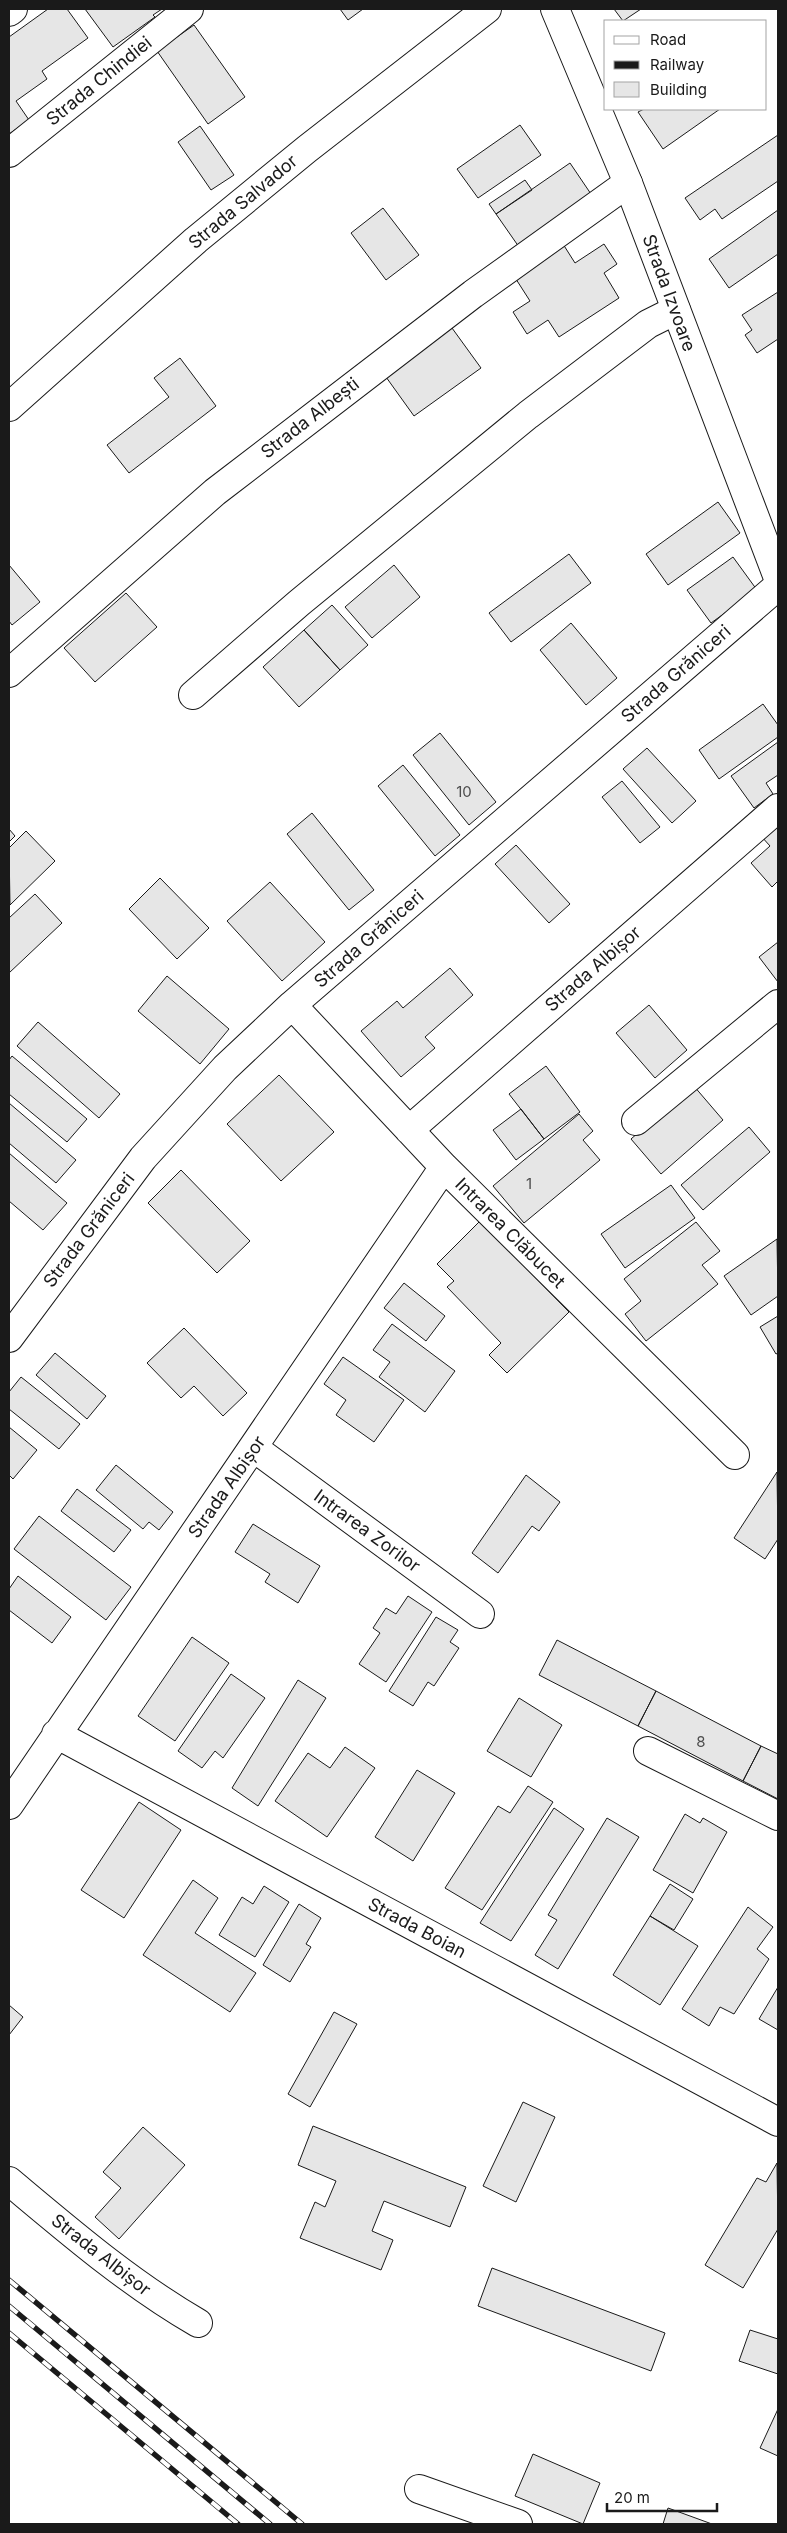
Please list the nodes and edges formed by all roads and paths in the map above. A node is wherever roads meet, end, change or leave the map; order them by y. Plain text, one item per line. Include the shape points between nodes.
1 (13, 9) edge
2 (189, 9) edge
3 (487, 9) edge
4 (555, 9) edge
5 (9, 12) edge
6 (9, 153) edge
7 (628, 183) junction
8 (676, 310) junction
9 (9, 407) edge
10 (778, 578) edge
11 (778, 586) edge
12 (9, 673) edge
13 (194, 695) dead end
14 (778, 808) edge
15 (778, 1004) edge
16 (292, 1005) junction
17 (636, 1121) dead end
18 (409, 1130) junction
19 (444, 1167) junction
20 (9, 1338) edge
21 (254, 1448) junction
22 (735, 1455) dead end
23 (480, 1614) dead end
24 (56, 1734) junction
25 (648, 1751) dead end
26 (9, 1805) edge
27 (778, 1816) edge
28 (778, 2122) edge
29 (9, 2181) edge
30 (198, 2322) dead end
31 (419, 2489) dead end
32 (518, 2524) edge

1 - 5 street
2 - 6 street, Strada Chindiei
3 - 9 street, Strada Salvador via 196,240
4 - 7 street, Strada Izvoare
7 - 8 street, Strada Izvoare
7 - 12 street, Strada Albești via 473,294 215,492
8 - 10 street, Strada Izvoare
8 - 13 street via 648,324 521,421 306,596
11 - 16 street, Strada Grăniceri
14 - 18 street, Strada Albișor
15 - 17 street
16 - 18 street, Intrarea Clăbucet
16 - 20 street, Strada Grăniceri via 225,1068 143,1158
18 - 19 street, Intrarea Clăbucet
19 - 21 street, Strada Albișor
19 - 22 street, Intrarea Clăbucet
21 - 23 street, Intrarea Zorilor
21 - 24 street, Strada Albișor
24 - 26 street, Strada Albișor
24 - 28 street, Strada Boian
25 - 27 street
29 - 30 street, Strada Albișor via 116,2269 158,2300
31 - 32 street

